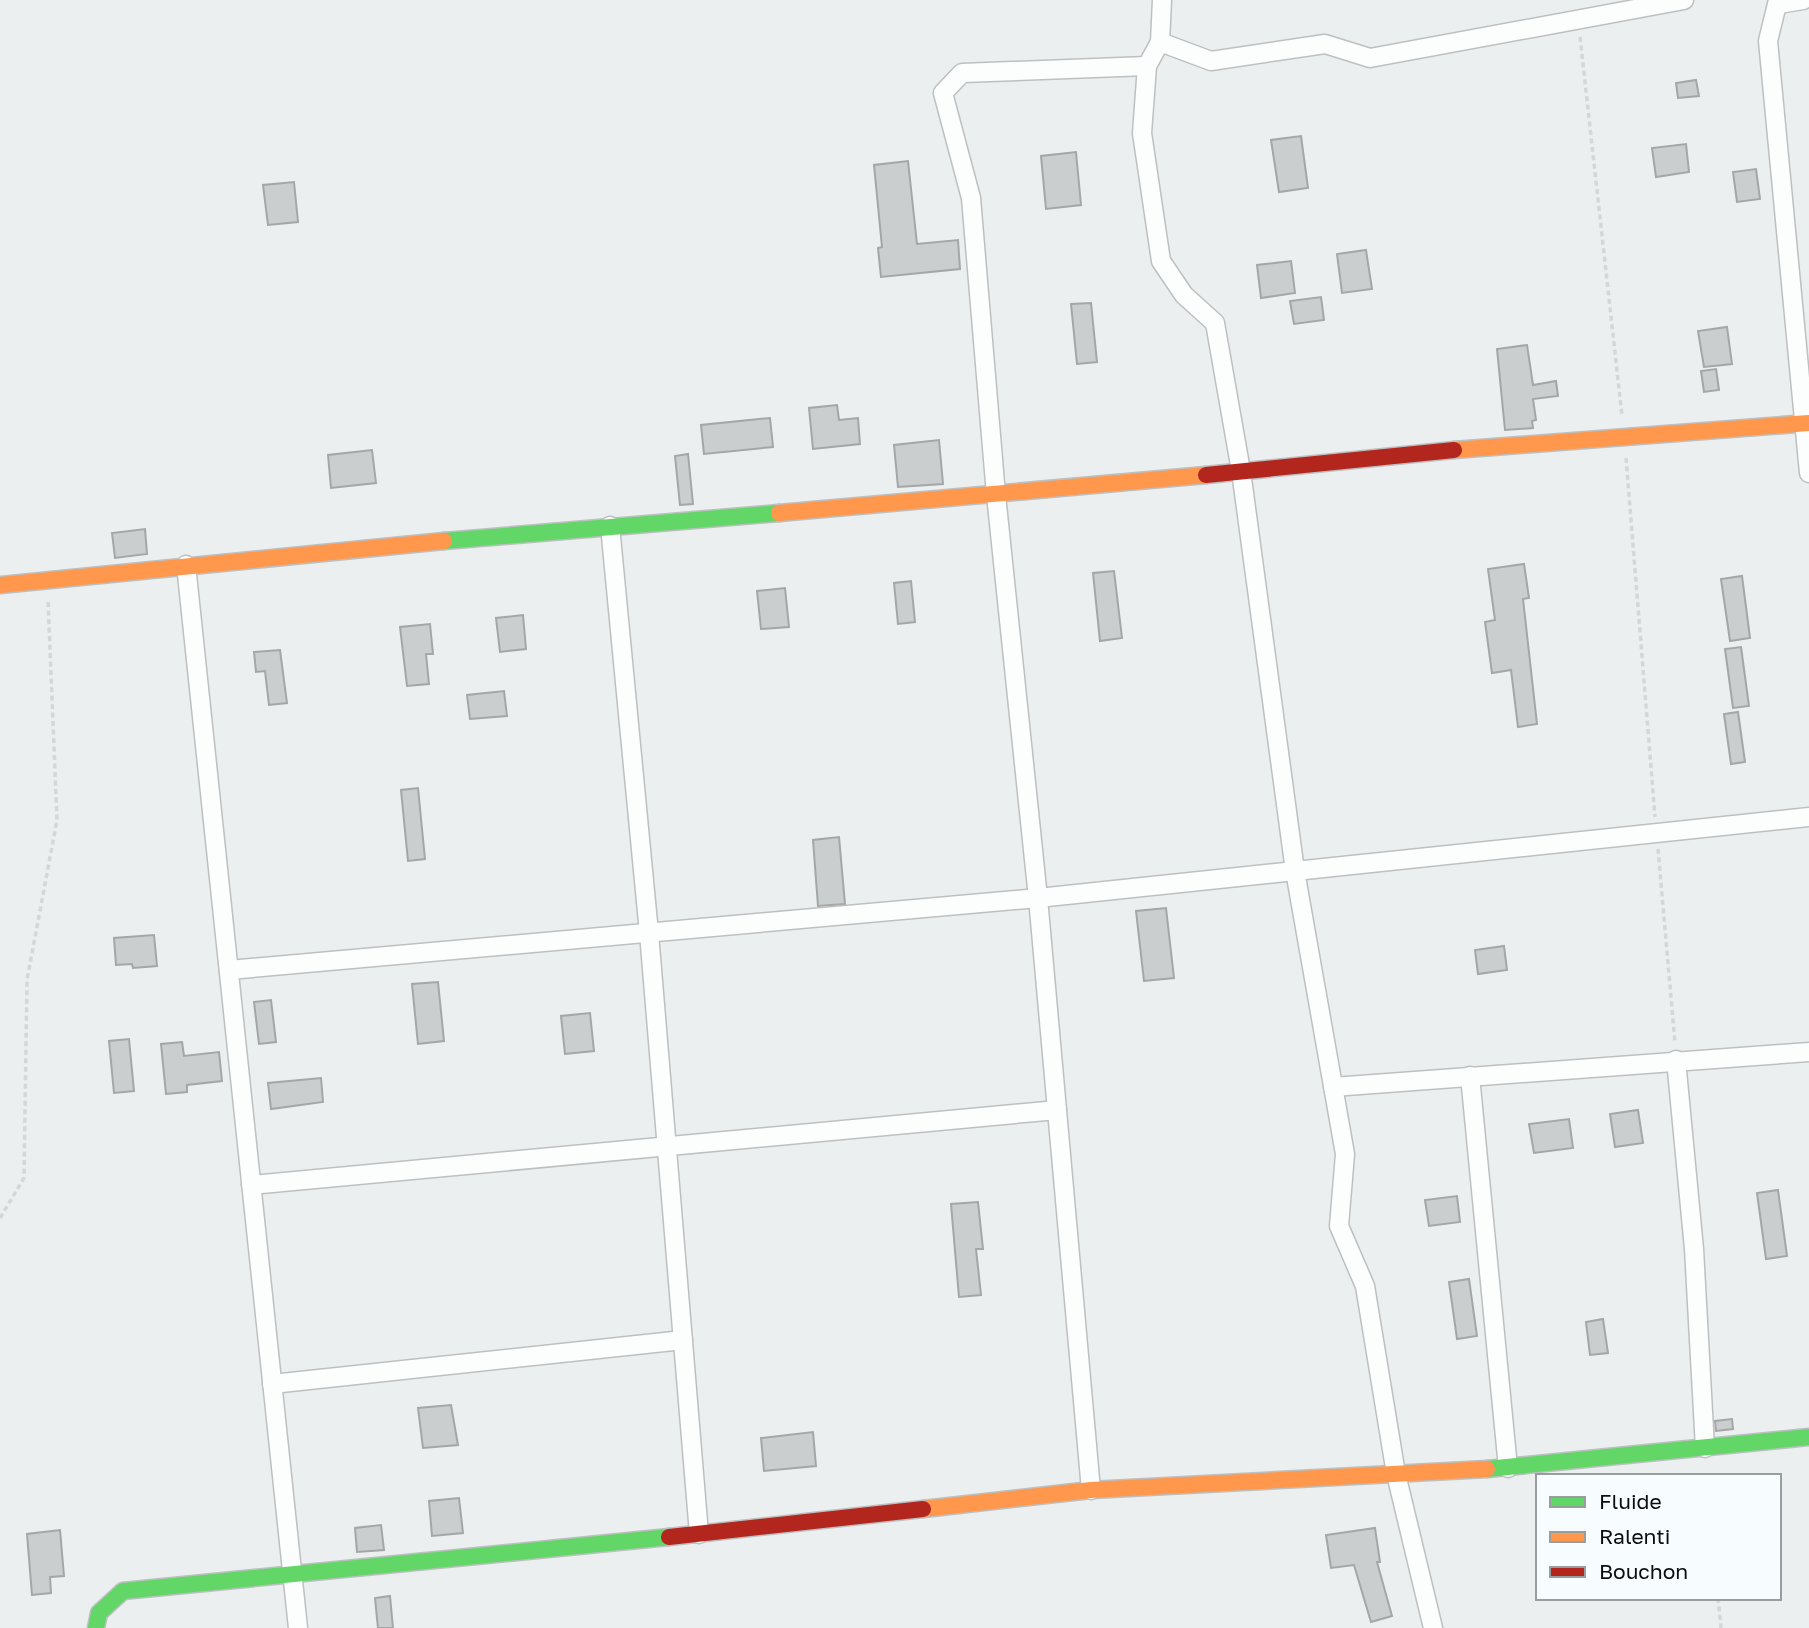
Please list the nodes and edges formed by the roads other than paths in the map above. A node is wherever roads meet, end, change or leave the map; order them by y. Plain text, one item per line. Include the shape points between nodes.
1 (1163, 0) edge
2 (1684, 0) edge
3 (1803, 0) edge
4 (1778, 2) edge
5 (1160, 42) junction
6 (1147, 66) junction
7 (1806, 423) edge
8 (1241, 471) junction
9 (1809, 473) edge
10 (996, 495) junction
11 (610, 526) junction
12 (186, 565) junction
13 (0, 586) edge
14 (1809, 817) edge
15 (1295, 871) junction
16 (1038, 898) junction
17 (649, 933) junction
18 (229, 970) junction
19 (1809, 1052) edge
20 (1676, 1060) junction
21 (1470, 1076) junction
22 (1333, 1087) junction
23 (1057, 1110) junction
24 (667, 1145) junction
25 (251, 1185) junction
26 (683, 1340) junction
27 (272, 1384) junction
28 (1809, 1437) edge
29 (1705, 1448) junction
30 (1508, 1468) junction
31 (1396, 1474) junction
32 (1091, 1490) junction
33 (699, 1534) junction
34 (291, 1574) junction
35 (96, 1628) edge
36 (298, 1628) edge
37 (1433, 1628) edge

1 - 5 street
2 - 5 street via 1370,58 1325,44 1211,61
3 - 4 street
4 - 7 street via 1768,41
5 - 6 street
6 - 8 street via 1142,133 1161,261 1184,295 1215,323
6 - 10 street via 962,72 943,93 971,198
7 - 8 street
7 - 9 street
8 - 10 street
8 - 15 street
10 - 11 street
10 - 16 street
11 - 12 street
11 - 17 street
12 - 13 street
12 - 18 street
14 - 15 street
15 - 16 street
15 - 22 street
16 - 17 street
16 - 23 street
17 - 18 street
17 - 24 street
18 - 25 street
19 - 20 street
20 - 21 street
20 - 29 street via 1694,1250
21 - 22 street
21 - 30 street
22 - 31 street via 1345,1154 1339,1226 1365,1286
23 - 24 street
23 - 32 street
24 - 25 street
24 - 26 street
25 - 27 street
26 - 27 street
26 - 33 street
27 - 34 street
28 - 29 street
29 - 30 street
30 - 31 street
31 - 32 street
31 - 37 street
32 - 33 street
33 - 34 street
34 - 35 street via 123,1591 99,1614
34 - 36 street

